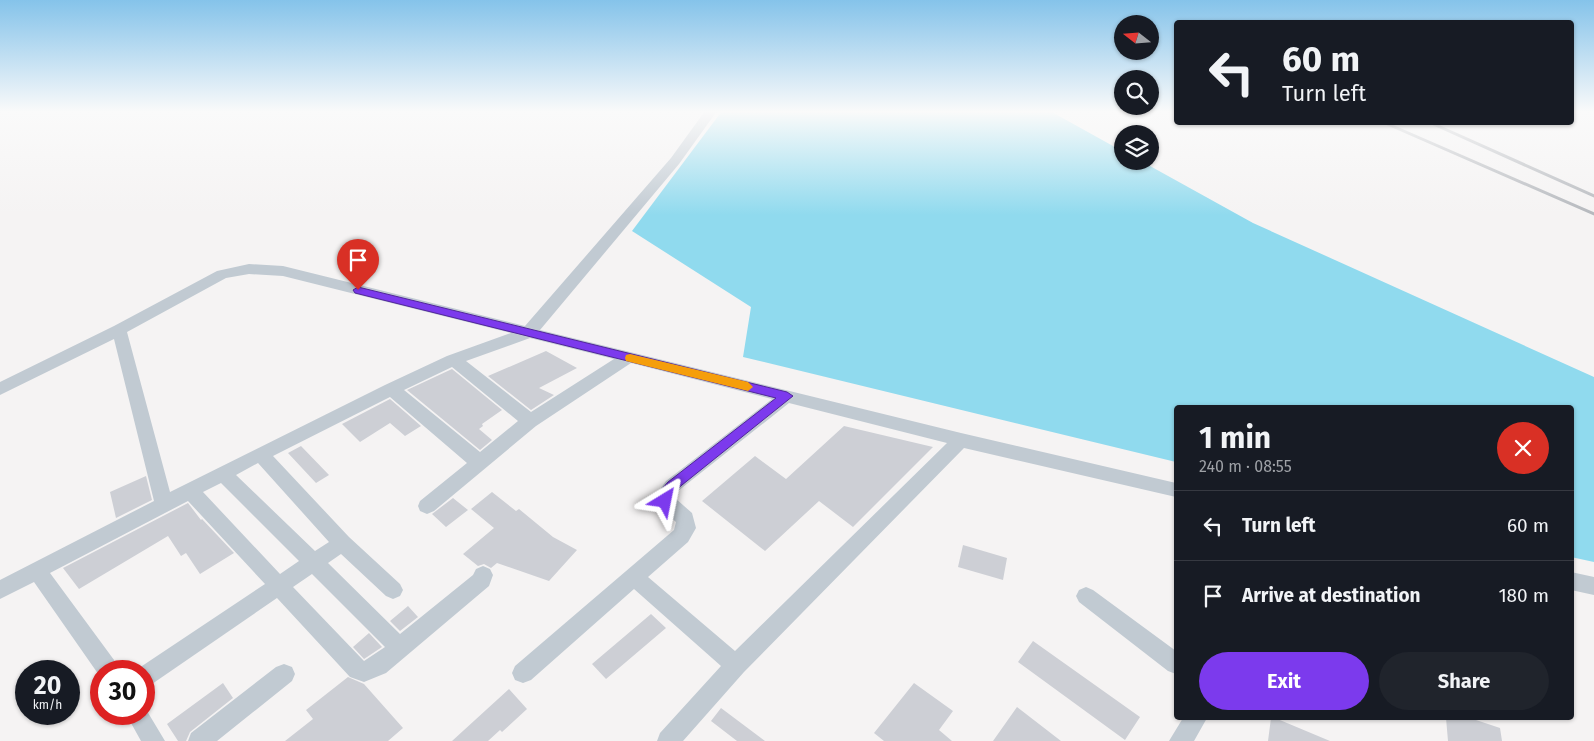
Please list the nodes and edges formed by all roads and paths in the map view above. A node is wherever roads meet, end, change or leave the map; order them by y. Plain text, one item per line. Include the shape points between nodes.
1 (686, 146) edge
2 (119, 330) junction
3 (528, 333) junction
4 (628, 357) junction
5 (453, 360) junction
6 (391, 389) junction
7 (0, 390) edge
8 (787, 396) junction
9 (530, 420) junction
10 (961, 440) junction
11 (260, 454) junction
12 (480, 463) junction
13 (224, 474) junction
14 (1174, 490) edge
15 (190, 491) junction
16 (164, 505) junction
17 (427, 506) dead end
18 (342, 543) junction
19 (314, 563) junction
20 (37, 571) junction
21 (484, 575) dead end
22 (635, 578) junction
23 (1574, 582) edge
24 (279, 586) junction
25 (1594, 586) edge
26 (0, 590) edge
27 (393, 590) dead end
28 (1086, 596) dead end
29 (400, 648) junction
30 (101, 660) edge
31 (1174, 662) edge
32 (736, 665) junction
33 (155, 670) edge
34 (523, 673) dead end
35 (284, 674) dead end
36 (1195, 720) edge
37 (144, 725) edge
38 (154, 741) edge
39 (199, 741) edge
40 (668, 741) edge
41 (1180, 741) edge

1 - 3 street
2 - 3 street via 211,279 248,269 283,271
2 - 7 street
2 - 16 street
3 - 4 street
3 - 5 street
4 - 8 street
4 - 9 street
5 - 6 street
5 - 9 street
6 - 11 street
6 - 12 street
8 - 10 street
8 - 22 street via 672,486 665,501 685,519 686,528
9 - 12 street
10 - 14 street
10 - 32 street
11 - 13 street
11 - 18 street
12 - 17 street
13 - 15 street
13 - 19 street
15 - 16 street
15 - 24 street
16 - 20 street
18 - 19 street
18 - 27 street
19 - 24 street
19 - 29 street
20 - 26 street
20 - 30 street
21 - 29 street
22 - 32 street
22 - 34 street
23 - 25 street
24 - 29 street via 358,670 364,672 378,666
24 - 33 street
28 - 31 street
32 - 40 street
35 - 39 street
36 - 41 street
37 - 38 street

